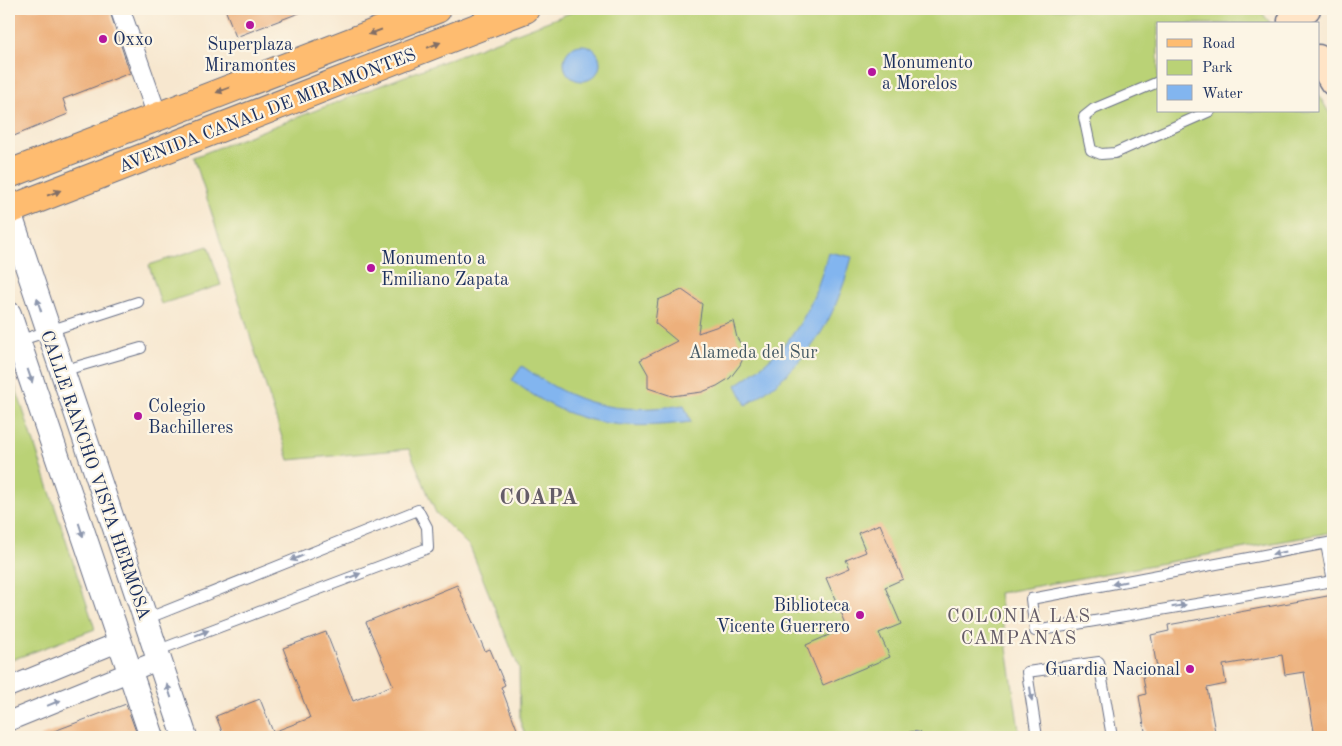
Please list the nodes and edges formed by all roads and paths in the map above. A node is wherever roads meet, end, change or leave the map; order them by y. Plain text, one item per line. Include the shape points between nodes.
1 (120, 9) edge
2 (437, 9) edge
3 (525, 9) edge
4 (1157, 82) edge
5 (1208, 112) edge
6 (156, 116) junction
7 (9, 174) edge
8 (9, 211) edge
9 (138, 302) dead end
10 (9, 314) edge
11 (47, 331) junction
12 (18, 341) junction
13 (141, 348) dead end
14 (60, 371) junction
15 (1330, 543) edge
16 (1333, 581) edge
17 (146, 619) junction
18 (118, 642) junction
19 (158, 655) junction
20 (129, 674) junction
21 (9, 686) edge
22 (9, 721) edge
23 (152, 737) edge
24 (185, 737) edge
25 (912, 737) edge
26 (916, 737) edge
27 (1037, 737) edge
28 (1112, 737) edge

1 - 6 street
2 -> 6 main road, AVENIDA CANAL DE MIRAMONTES
8 -> 3 main road, AVENIDA CANAL DE MIRAMONTES
4 - 5 lane via 1094,109 1084,117 1091,150 1101,154 1114,153
6 - 7 main road, AVENIDA CANAL DE MIRAMONTES
11 -> 8 street, CALLE RANCHO VISTA HERMOSA
9 - 11 lane
10 - 12 street, CALLE RANCHO VISTA HERMOSA
11 - 12 lane
11 - 14 street, CALLE RANCHO VISTA HERMOSA
12 -> 18 street, CALLE RANCHO VISTA HERMOSA
13 - 14 lane
14 - 17 street, CALLE RANCHO VISTA HERMOSA
15 - 16 lane
15 -> 16 lane via 1031,599 1034,630
17 - 19 street, CALLE RANCHO VISTA HERMOSA
19 -> 17 lane via 428,548 427,527 418,510
18 - 20 street, CALLE RANCHO VISTA HERMOSA
18 - 21 street
19 - 20 street
24 -> 19 street, CALLE RANCHO VISTA HERMOSA
22 -> 20 street
20 - 23 street, CALLE RANCHO VISTA HERMOSA
25 - 26 lane
28 -> 27 lane via 1099,662 1028,672

